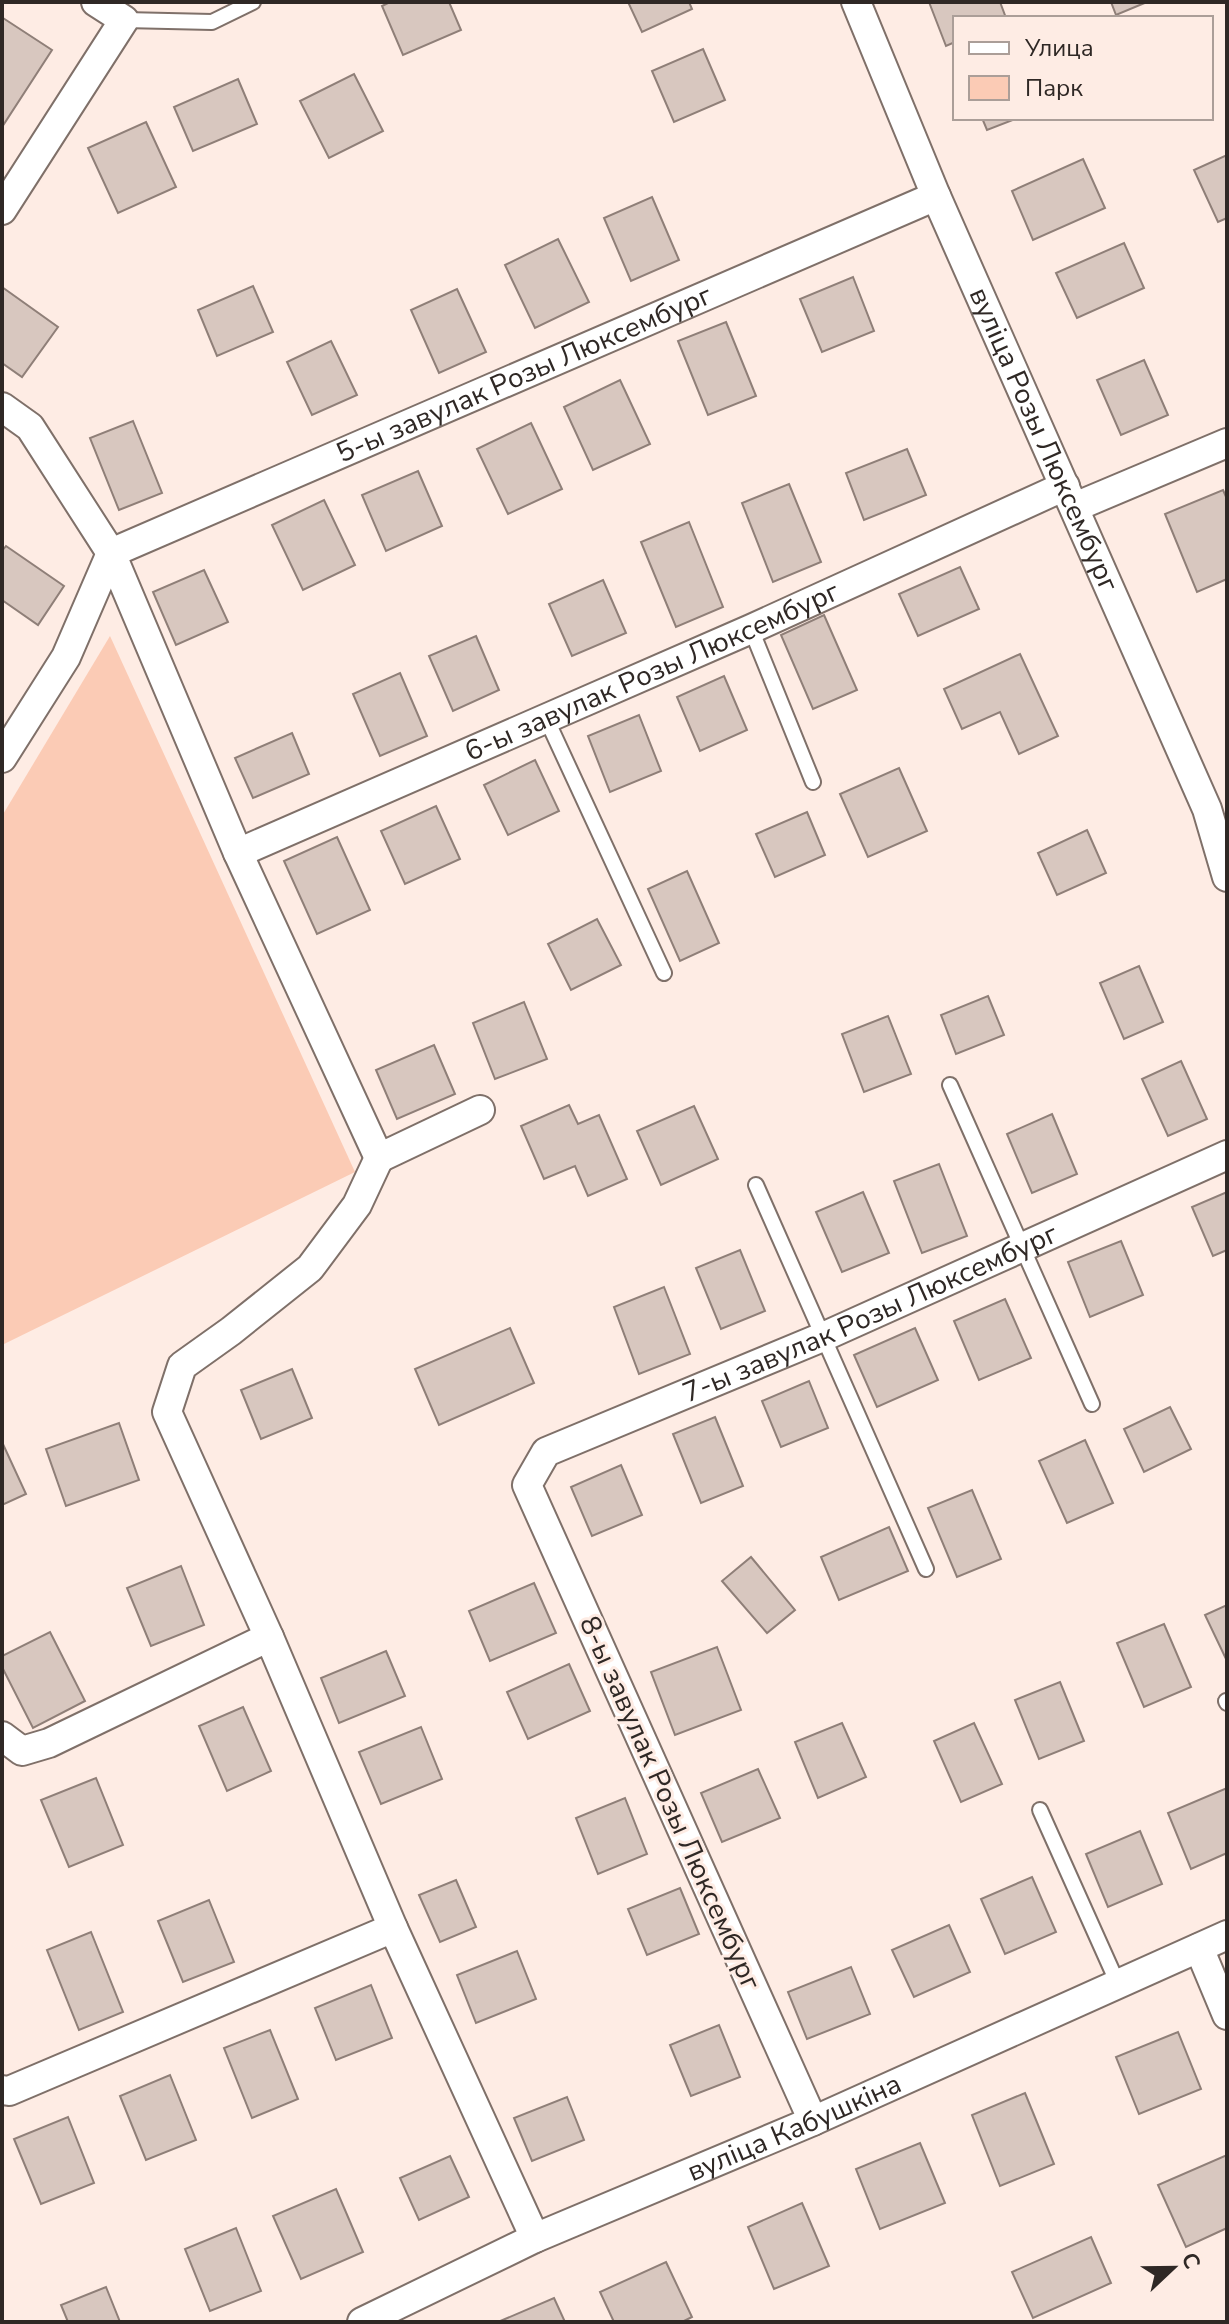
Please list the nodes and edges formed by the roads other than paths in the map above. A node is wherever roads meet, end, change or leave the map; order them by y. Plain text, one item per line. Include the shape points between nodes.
1 (96, 2) edge
2 (253, 2) edge
3 (856, 2) edge
4 (124, 20) junction
5 (936, 196) junction
6 (2, 210) edge
7 (2, 407) edge
8 (1227, 443) edge
9 (1070, 496) junction
10 (111, 553) junction
11 (751, 629) junction
12 (546, 718) junction
13 (2, 758) edge
14 (813, 782) dead end
15 (1217, 805) edge
16 (238, 853) junction
17 (1227, 877) edge
18 (664, 973) dead end
19 (950, 1085) dead end
20 (480, 1110) dead end
21 (1227, 1155) edge
22 (379, 1158) junction
23 (756, 1185) dead end
24 (1021, 1249) junction
25 (825, 1336) junction
26 (1092, 1404) dead end
27 (527, 1485) joint
28 (926, 1569) dead end
29 (269, 1637) junction
30 (2, 1736) edge
31 (1040, 1810) dead end
32 (393, 1928) junction
33 (1227, 1935) edge
34 (1199, 1948) junction
35 (1118, 1984) junction
36 (1227, 2015) edge
37 (2, 2090) edge
38 (813, 2121) junction
39 (535, 2238) junction
40 (362, 2322) edge

1 - 4 street
2 - 4 lane via 212,22
3 - 5 street, вуліца Розы Люксембург
4 - 6 street
5 - 9 street, вуліца Розы Люксембург
5 - 10 street, 5-ы завулак Розы Люксембург
7 - 10 street via 30,427
8 - 9 street, 6-ы завулак Розы Люксембург
9 - 11 street, 6-ы завулак Розы Люксембург
9 - 15 street, вуліца Розы Люксембург
10 - 13 street via 66,657
10 - 16 street
11 - 12 street, 6-ы завулак Розы Люксембург
11 - 14 lane
12 - 16 street, 6-ы завулак Розы Люксембург
12 - 18 lane
15 - 17 street, вуліца Розы Люксембург
16 - 22 street
19 - 24 lane
20 - 22 street
21 - 24 street, 7-ы завулак Розы Люксембург
22 - 29 street via 357,1205 310,1268 182,1366 167,1412
23 - 25 lane
24 - 25 street, 7-ы завулак Розы Люксембург
24 - 26 lane
25 - 27 street, 7-ы завулак Розы Люксембург via 546,1452
25 - 28 lane
27 - 38 street, 8-ы завулак Розы Люксембург
29 - 30 street via 49,1743 22,1751
29 - 32 street
31 - 35 lane
32 - 37 street
32 - 39 street
33 - 34 street, вуліца Кабушкіна
34 - 35 street, вуліца Кабушкіна
34 - 36 street
35 - 38 street, вуліца Кабушкіна
38 - 39 street, вуліца Кабушкіна
39 - 40 street, вуліца Кабушкіна

